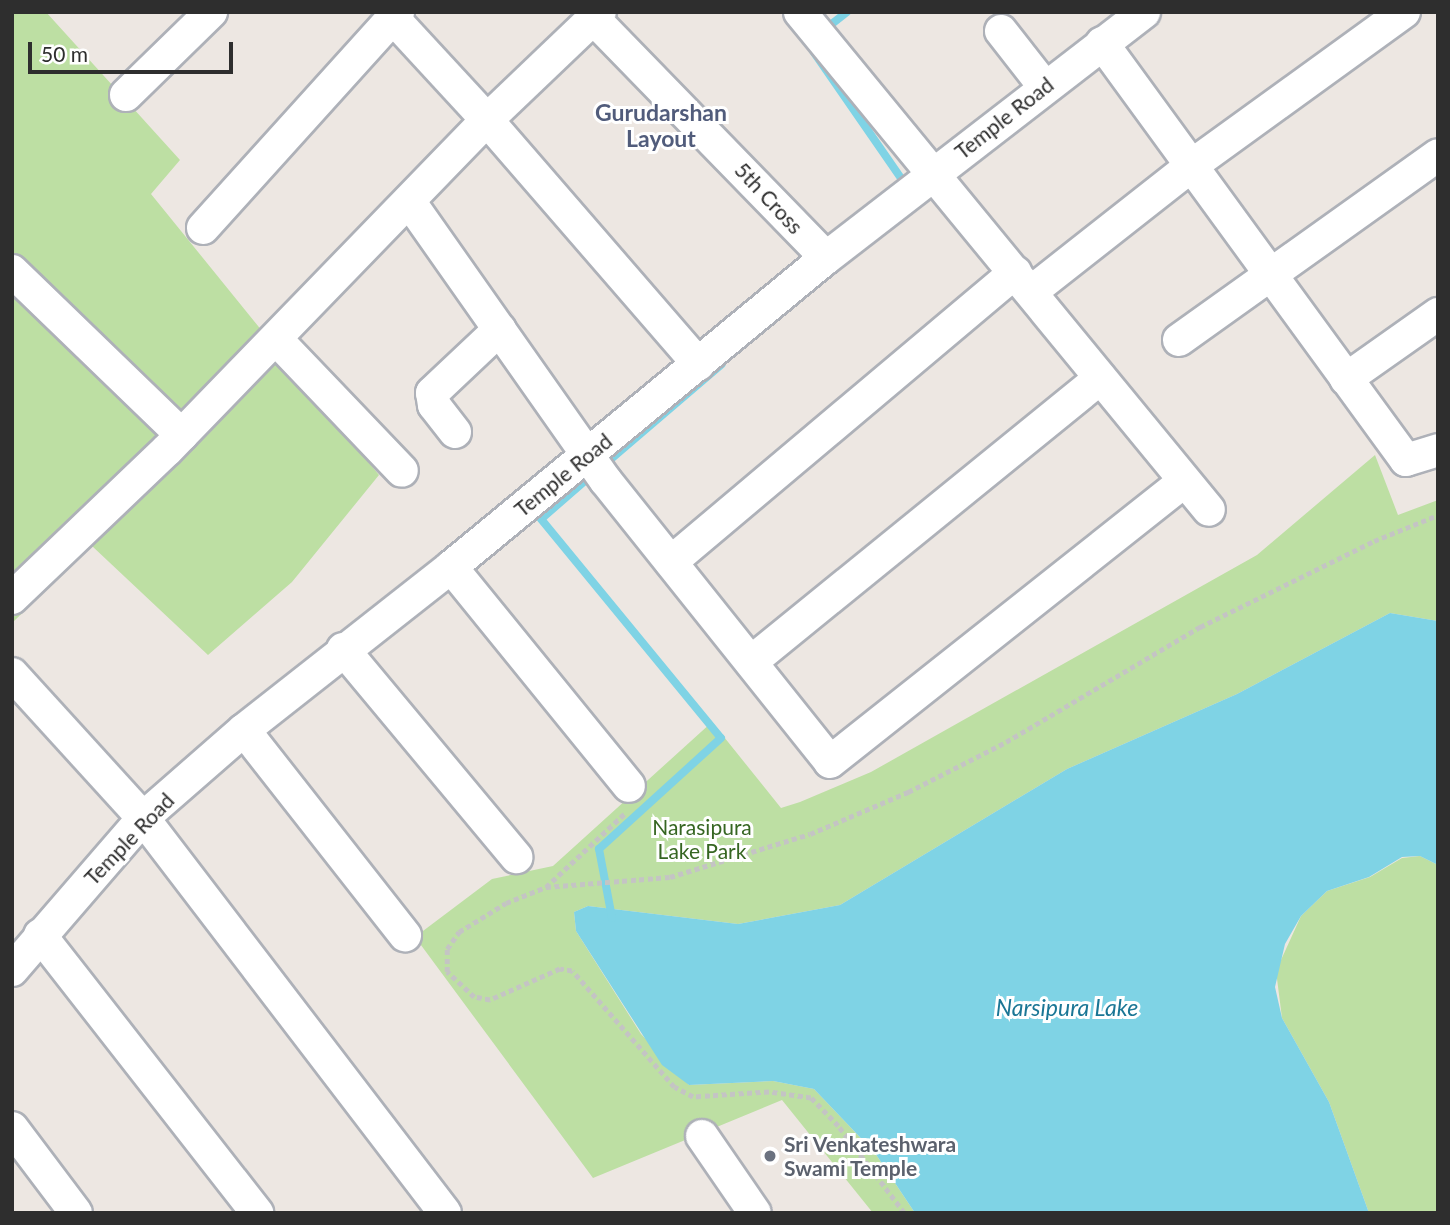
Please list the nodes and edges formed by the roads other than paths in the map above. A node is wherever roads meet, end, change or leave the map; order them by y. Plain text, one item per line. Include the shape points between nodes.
1 (211, 12) edge
2 (1144, 12) edge
3 (1404, 12) edge
4 (395, 15) edge
5 (597, 15) edge
6 (812, 27) edge
7 (1000, 31) dead end
8 (1102, 43) junction
9 (1044, 86) junction
10 (126, 95) dead end
11 (487, 120) junction
12 (1438, 155) edge
13 (1191, 166) junction
14 (918, 186) junction
15 (409, 201) junction
16 (203, 228) dead end
17 (826, 258) junction
18 (12, 271) edge
19 (1271, 276) junction
20 (1023, 282) junction
21 (1438, 314) edge
22 (500, 329) junction
23 (276, 339) junction
24 (1179, 340) dead end
25 (698, 364) junction
26 (1100, 378) junction
27 (1346, 379) junction
28 (455, 432) dead end
29 (182, 435) junction
30 (1438, 450) edge
31 (596, 465) junction
32 (402, 471) dead end
33 (1184, 481) junction
34 (1209, 510) dead end
35 (671, 562) junction
36 (451, 567) junction
37 (12, 598) edge
38 (343, 649) junction
39 (751, 662) junction
40 (12, 674) edge
41 (244, 730) junction
42 (630, 797) road end
43 (143, 818) junction
44 (516, 858) dead end
45 (40, 935) junction
46 (405, 935) dead end
47 (12, 970) edge
48 (12, 1128) edge
49 (702, 1136) dead end
50 (76, 1213) edge
51 (257, 1213) edge
52 (445, 1213) edge
53 (755, 1213) edge

1 - 10 street
2 - 8 street, Temple Road
3 - 13 street
4 - 11 street
4 - 16 street
5 - 11 street
5 - 17 street, 5th Cross
6 - 14 street
7 - 9 street
8 - 9 street, Temple Road
8 - 13 street
9 - 14 street, Temple Road
11 - 15 street
11 - 25 street
12 - 19 street
13 - 19 street
13 - 20 street
14 - 17 street, Temple Road
14 - 20 street
15 - 22 street
15 - 23 street
17 - 25 street, Temple Road
18 - 29 street
19 - 24 street
19 - 27 street
20 - 26 street
20 - 35 street
21 - 27 street
22 - 28 street via 432,393 434,405
22 - 31 street
23 - 29 street
23 - 32 street
25 - 31 street, Temple Road
26 - 33 street
26 - 39 street
27 - 30 street via 1406,460
29 - 37 street
31 - 35 street
31 - 36 street, Temple Road
33 - 34 street
33 - 39 street via 830,761
35 - 39 street
36 - 38 street, Temple Road
36 - 42 street
38 - 41 street, Temple Road
38 - 44 street
40 - 43 street
41 - 43 street, Temple Road
41 - 46 street
43 - 45 street, Temple Road
43 - 52 street
45 - 47 street, Temple Road
45 - 51 street
48 - 50 street
49 - 53 street

